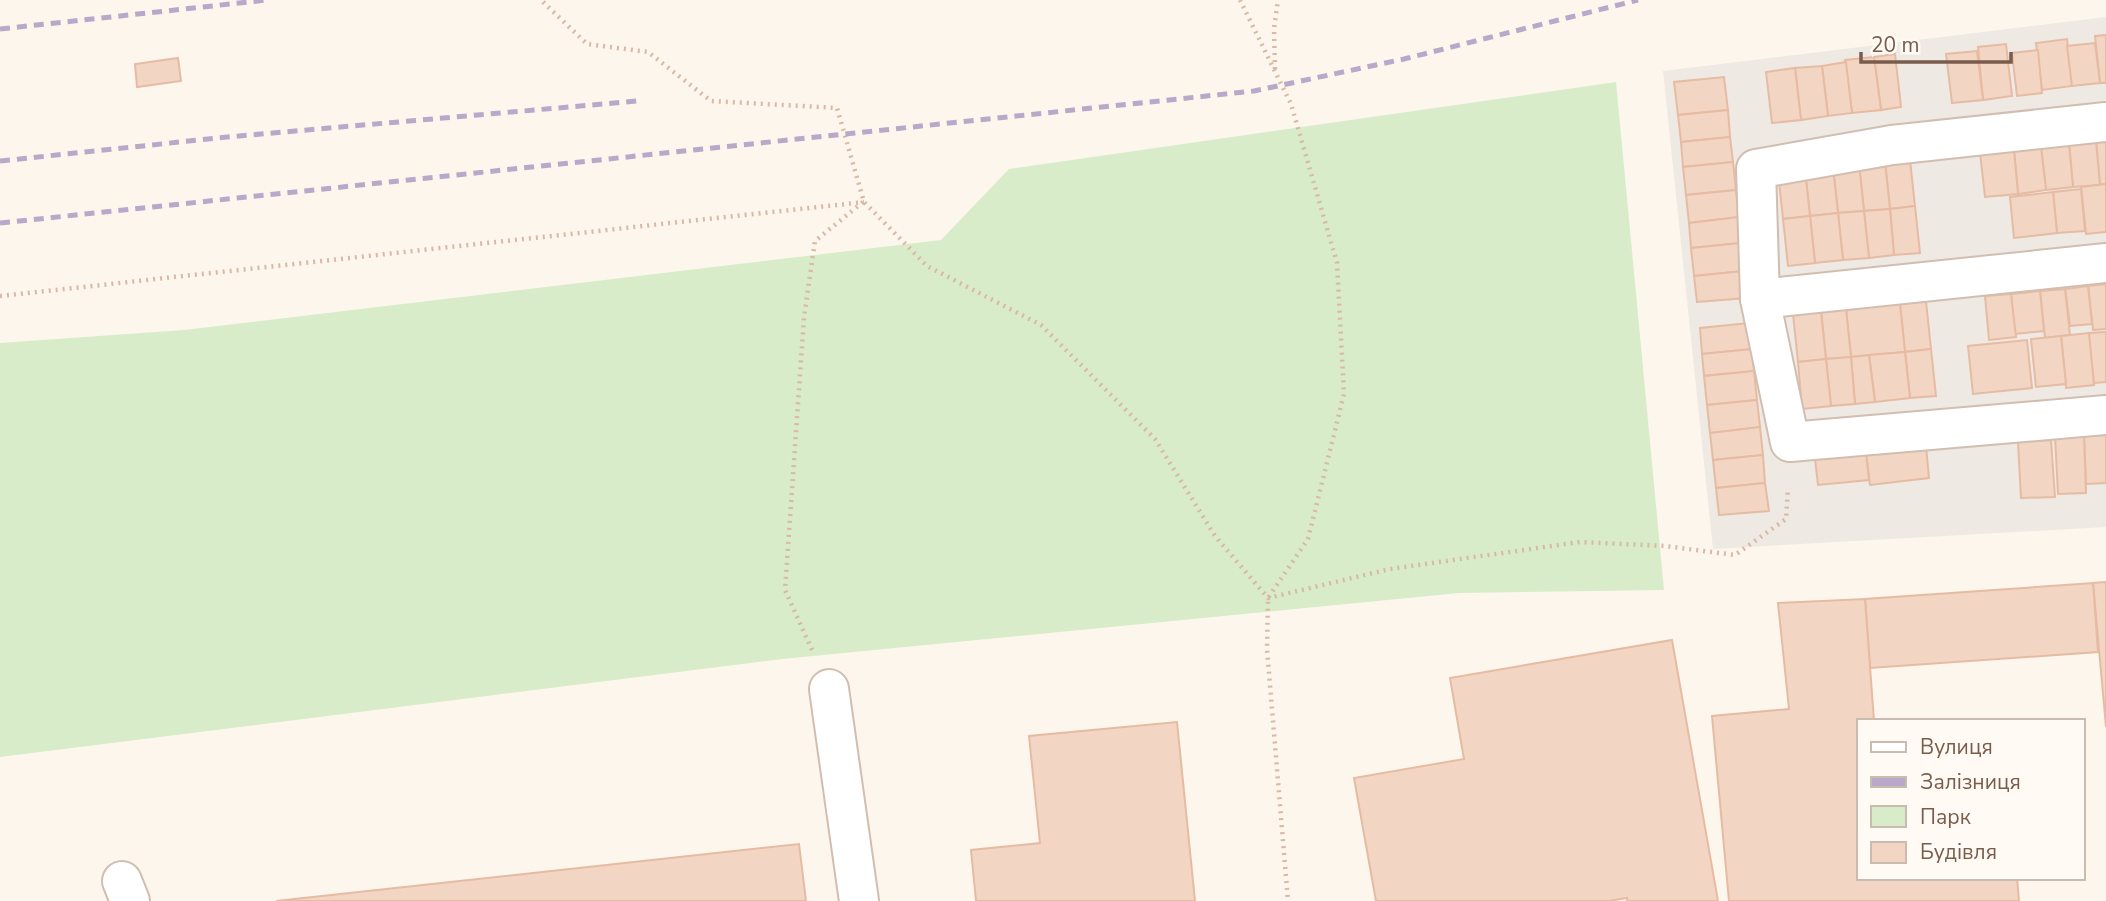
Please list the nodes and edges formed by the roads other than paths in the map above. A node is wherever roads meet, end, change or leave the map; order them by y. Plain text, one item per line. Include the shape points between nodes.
1 (2106, 122) edge
2 (2106, 263) edge
3 (1760, 299) junction
4 (2106, 415) edge
5 (829, 689) road end
6 (859, 901) edge

1 - 3 lane via 1892,145 1756,169
2 - 3 lane
3 - 4 lane via 1790,442
5 - 6 lane

